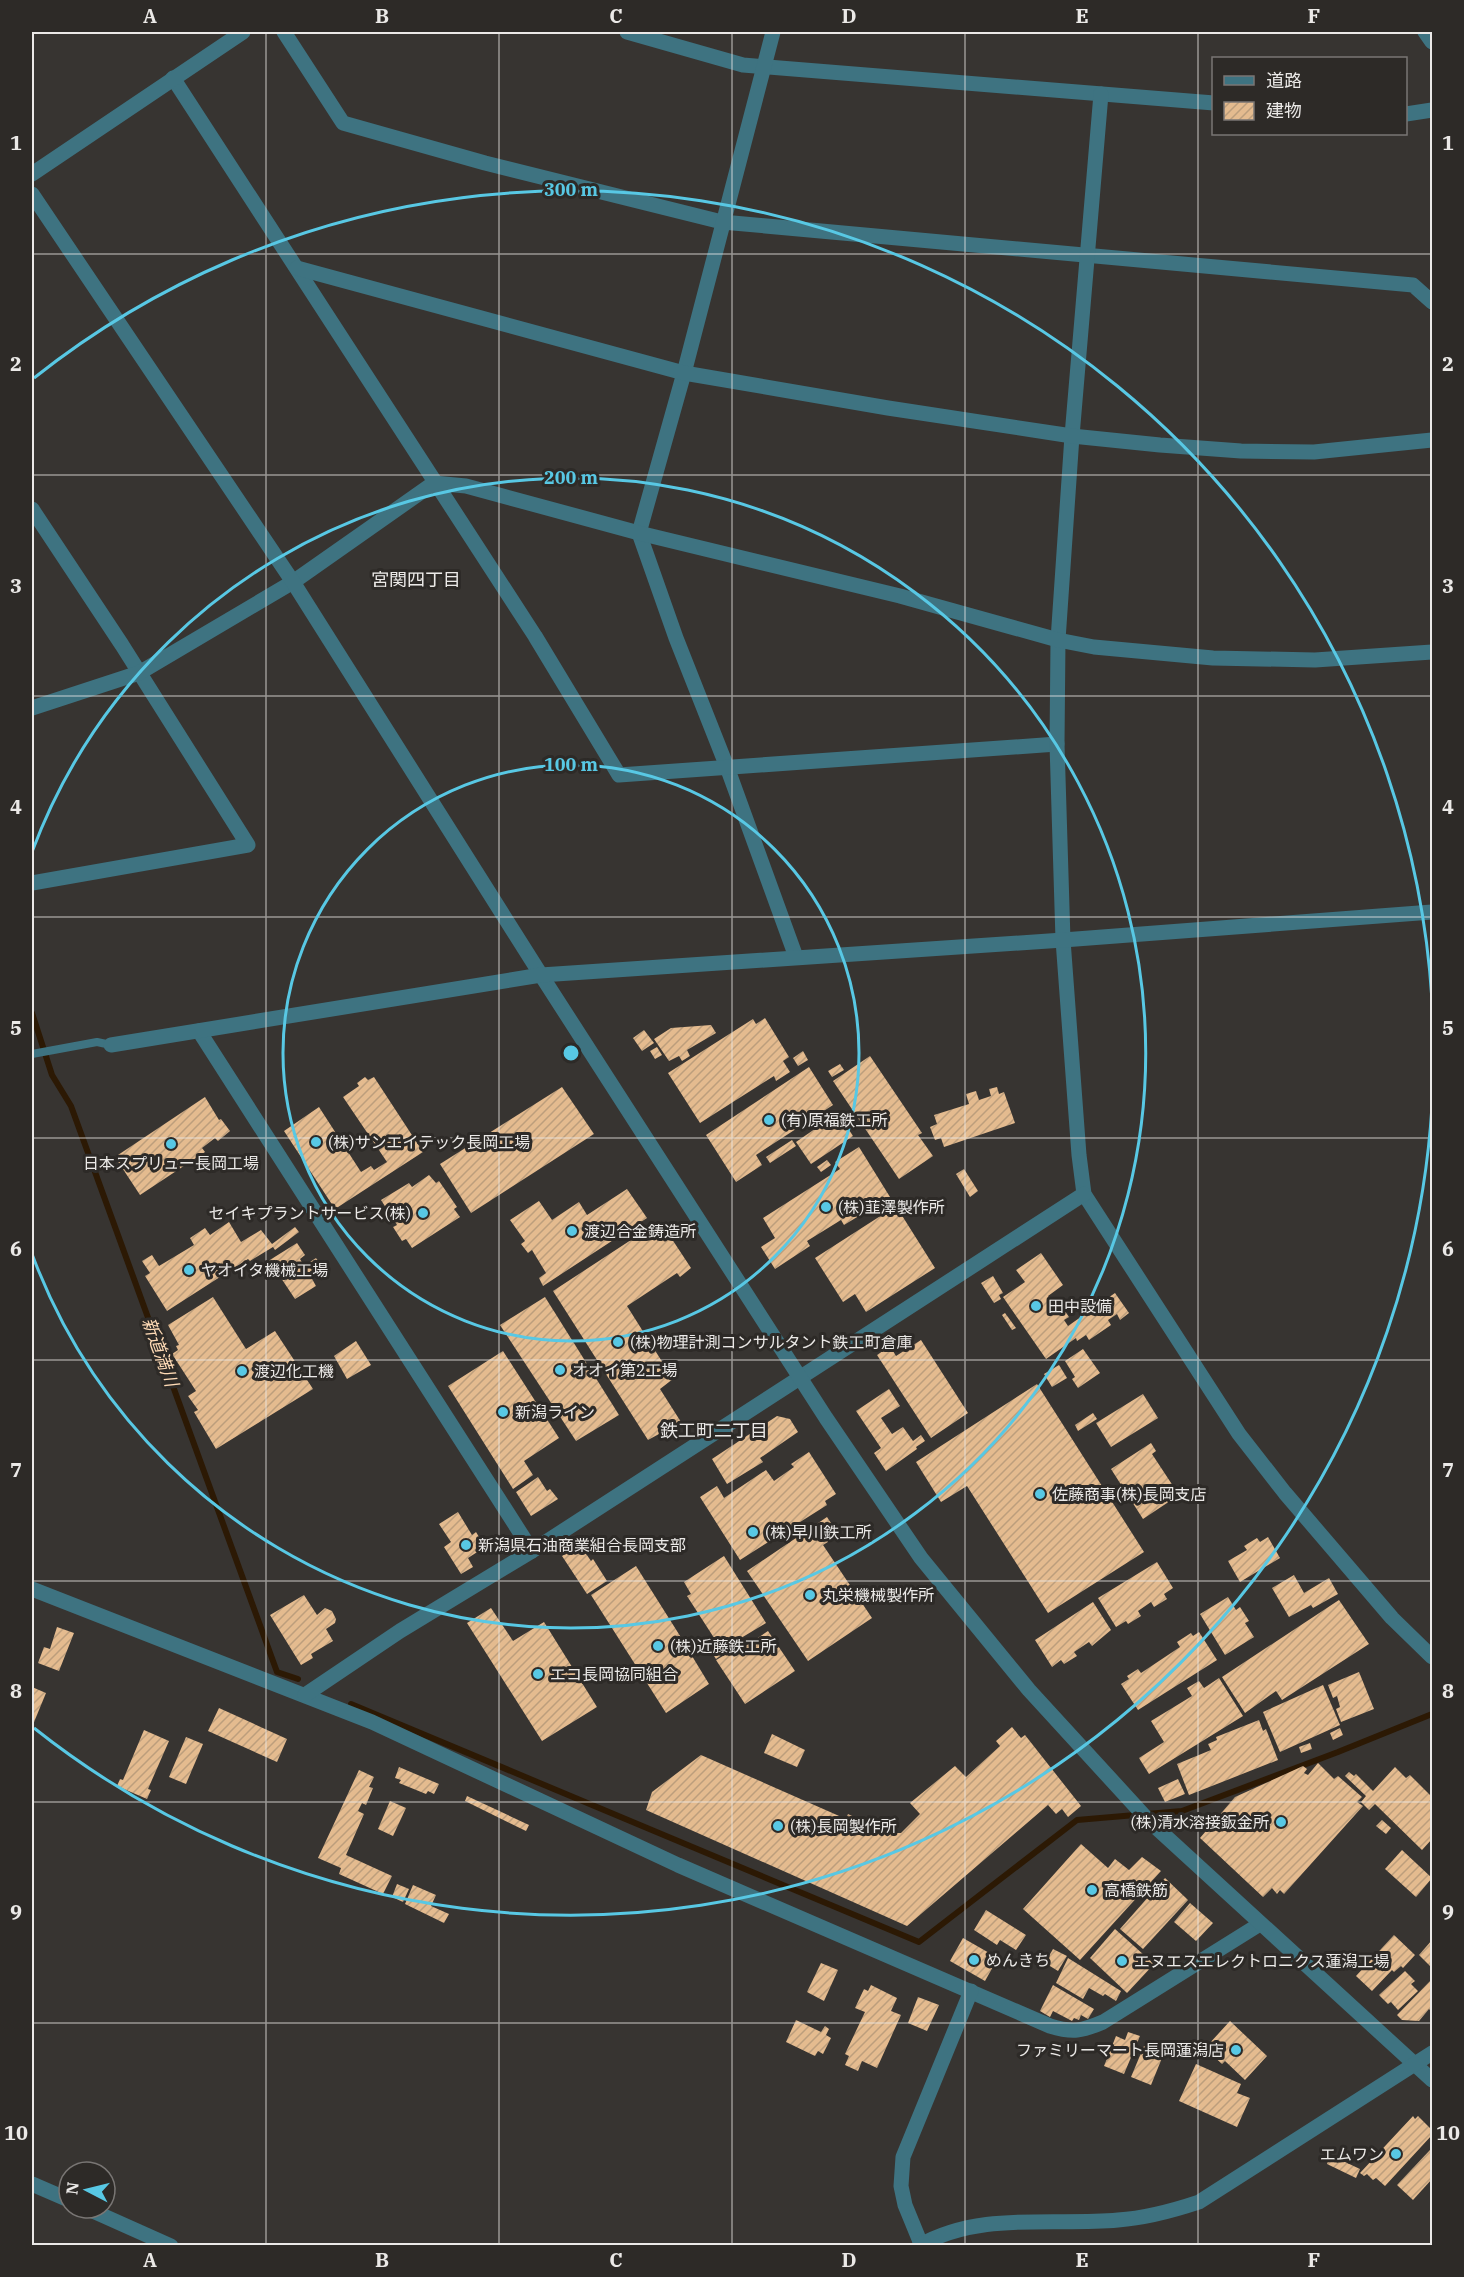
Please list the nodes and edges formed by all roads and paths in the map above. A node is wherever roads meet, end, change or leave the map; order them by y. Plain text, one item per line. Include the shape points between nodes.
1 (243, 32) edge
2 (284, 32) edge
3 (627, 32) edge
4 (773, 32) edge
5 (1425, 32) edge
6 (1432, 42) edge
7 (763, 66) junction
8 (173, 78) junction
9 (1101, 94) junction
10 (1212, 103) edge
11 (1432, 110) edge
12 (1407, 114) edge
13 (32, 174) edge
14 (32, 194) edge
15 (722, 222) junction
16 (1087, 255) junction
17 (297, 268) junction
18 (1432, 302) edge
19 (684, 373) junction
20 (1072, 436) junction
21 (1432, 440) edge
22 (434, 483) junction
23 (32, 508) edge
24 (639, 533) junction
25 (292, 582) junction
26 (1058, 640) junction
27 (1432, 652) edge
28 (139, 673) junction
29 (32, 708) edge
30 (1057, 744) junction
31 (728, 767) junction
32 (32, 883) edge
33 (1432, 912) edge
34 (1063, 940) junction
35 (796, 957) junction
36 (540, 975) junction
37 (199, 1030) junction
38 (111, 1045) joint
39 (32, 1054) edge
40 (1084, 1194) junction
41 (800, 1378) junction
42 (532, 1551) junction
43 (32, 1589) edge
44 (1432, 1657) edge
45 (305, 1695) junction
46 (1260, 1924) junction
47 (971, 1991) junction
48 (1432, 2053) edge
49 (1416, 2064) junction
50 (1432, 2080) edge
51 (32, 2184) edge
52 (57, 2195) edge
53 (113, 2220) edge
54 (920, 2245) edge
55 (171, 2246) edge

1 - 8 street
2 - 15 street via 343,123 484,163
3 - 7 street
4 - 7 street
5 - 6 street
7 - 9 street
7 - 15 street
8 - 13 street
8 - 17 street
9 - 10 street
9 - 16 street
11 - 12 street
14 - 25 street
15 - 16 street
15 - 19 street
16 - 18 street via 1413,285
16 - 20 street
17 - 19 street
17 - 22 street
19 - 20 street
19 - 24 street
20 - 21 street via 1160,446 1314,452
20 - 26 street
22 - 24 street via 466,486
22 - 25 street
22 - 31 street via 535,636 619,776
23 - 28 street
24 - 26 street via 900,596
24 - 31 street
25 - 28 street
25 - 36 street
26 - 27 street via 1213,658 1315,660
26 - 30 street
28 - 29 street
28 - 32 street via 248,845
30 - 31 street
30 - 34 street
31 - 35 street
33 - 34 street
34 - 35 street
34 - 40 street
35 - 36 street
36 - 37 street
36 - 41 street
37 - 38 street
37 - 42 street
38 - 39 lane via 97,1042
40 - 41 street
40 - 44 street via 1239,1434 1392,1618
41 - 42 street
41 - 46 street via 921,1558 1029,1690 1149,1821
42 - 45 street via 400,1631
43 - 45 street
45 - 47 street via 372,1722 678,1866
46 - 47 street via 1085,2030 1050,2026
46 - 49 street
47 - 54 street via 903,2157 901,2186
48 - 49 street
49 - 50 street
49 - 54 street via 1199,2202 1167,2213 1117,2221 995,2222 938,2236
51 - 52 street
53 - 55 street

